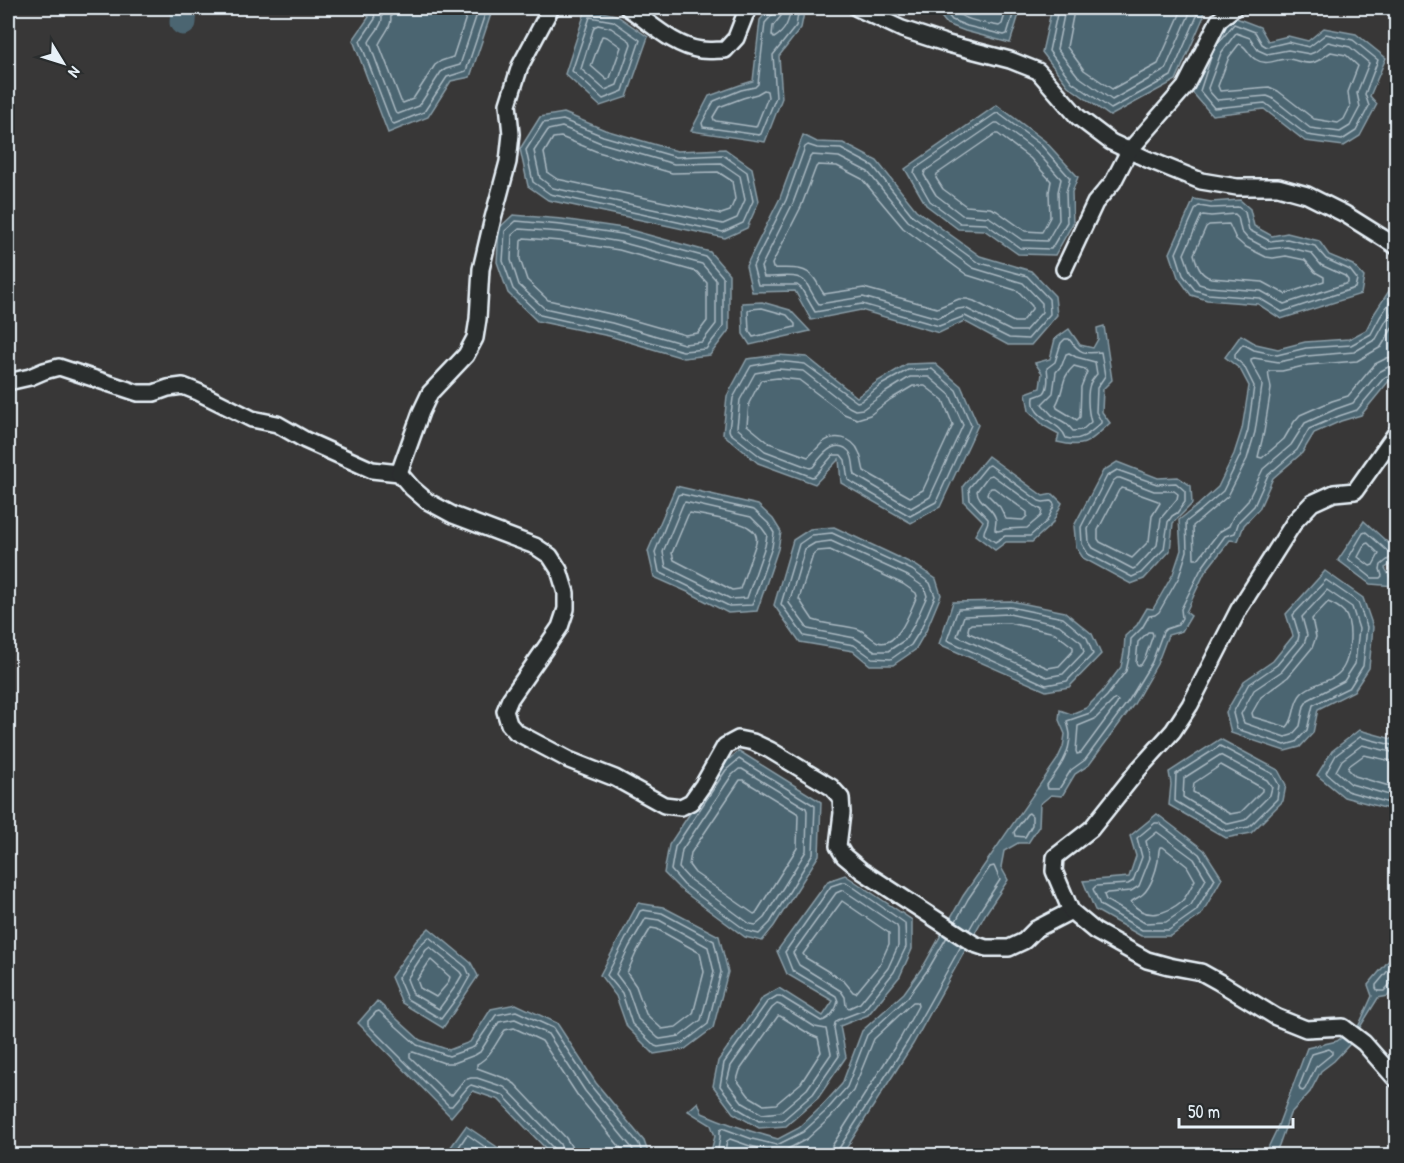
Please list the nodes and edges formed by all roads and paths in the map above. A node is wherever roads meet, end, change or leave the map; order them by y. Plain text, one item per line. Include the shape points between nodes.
1 (551, 8) edge
2 (628, 8) edge
3 (750, 8) edge
4 (857, 8) edge
5 (1234, 8) edge
6 (1129, 151) junction
7 (1396, 246) edge
8 (1064, 269) dead end
9 (8, 382) edge
10 (1396, 433) edge
11 (399, 473) junction
12 (1071, 911) junction
13 (1396, 1079) edge

1 - 11 street via 520,66 508,104 508,162 481,269 475,338 466,355 430,393
2 - 3 street via 672,40 701,50 725,50 736,38
4 - 6 street via 902,29 1038,71 1078,117
5 - 6 street via 1219,20 1185,87
6 - 7 street via 1202,182 1278,187 1307,195
6 - 8 street via 1113,182 1095,203
9 - 11 street via 59,367 138,393 183,386 252,419 277,424 372,470
10 - 12 street via 1355,491 1334,493 1312,502 1295,521 1239,609 1173,731 1091,829 1055,857 1054,871
11 - 12 street via 428,501 453,515 535,546 550,556 559,570 566,609 560,627 505,711 516,732 664,805 681,807 691,802 725,746 738,739 753,742 831,787 841,798 838,846 844,856 974,944 1009,948
12 - 13 street via 1095,931 1147,960 1201,972 1276,1017 1306,1029 1343,1027 1364,1043

